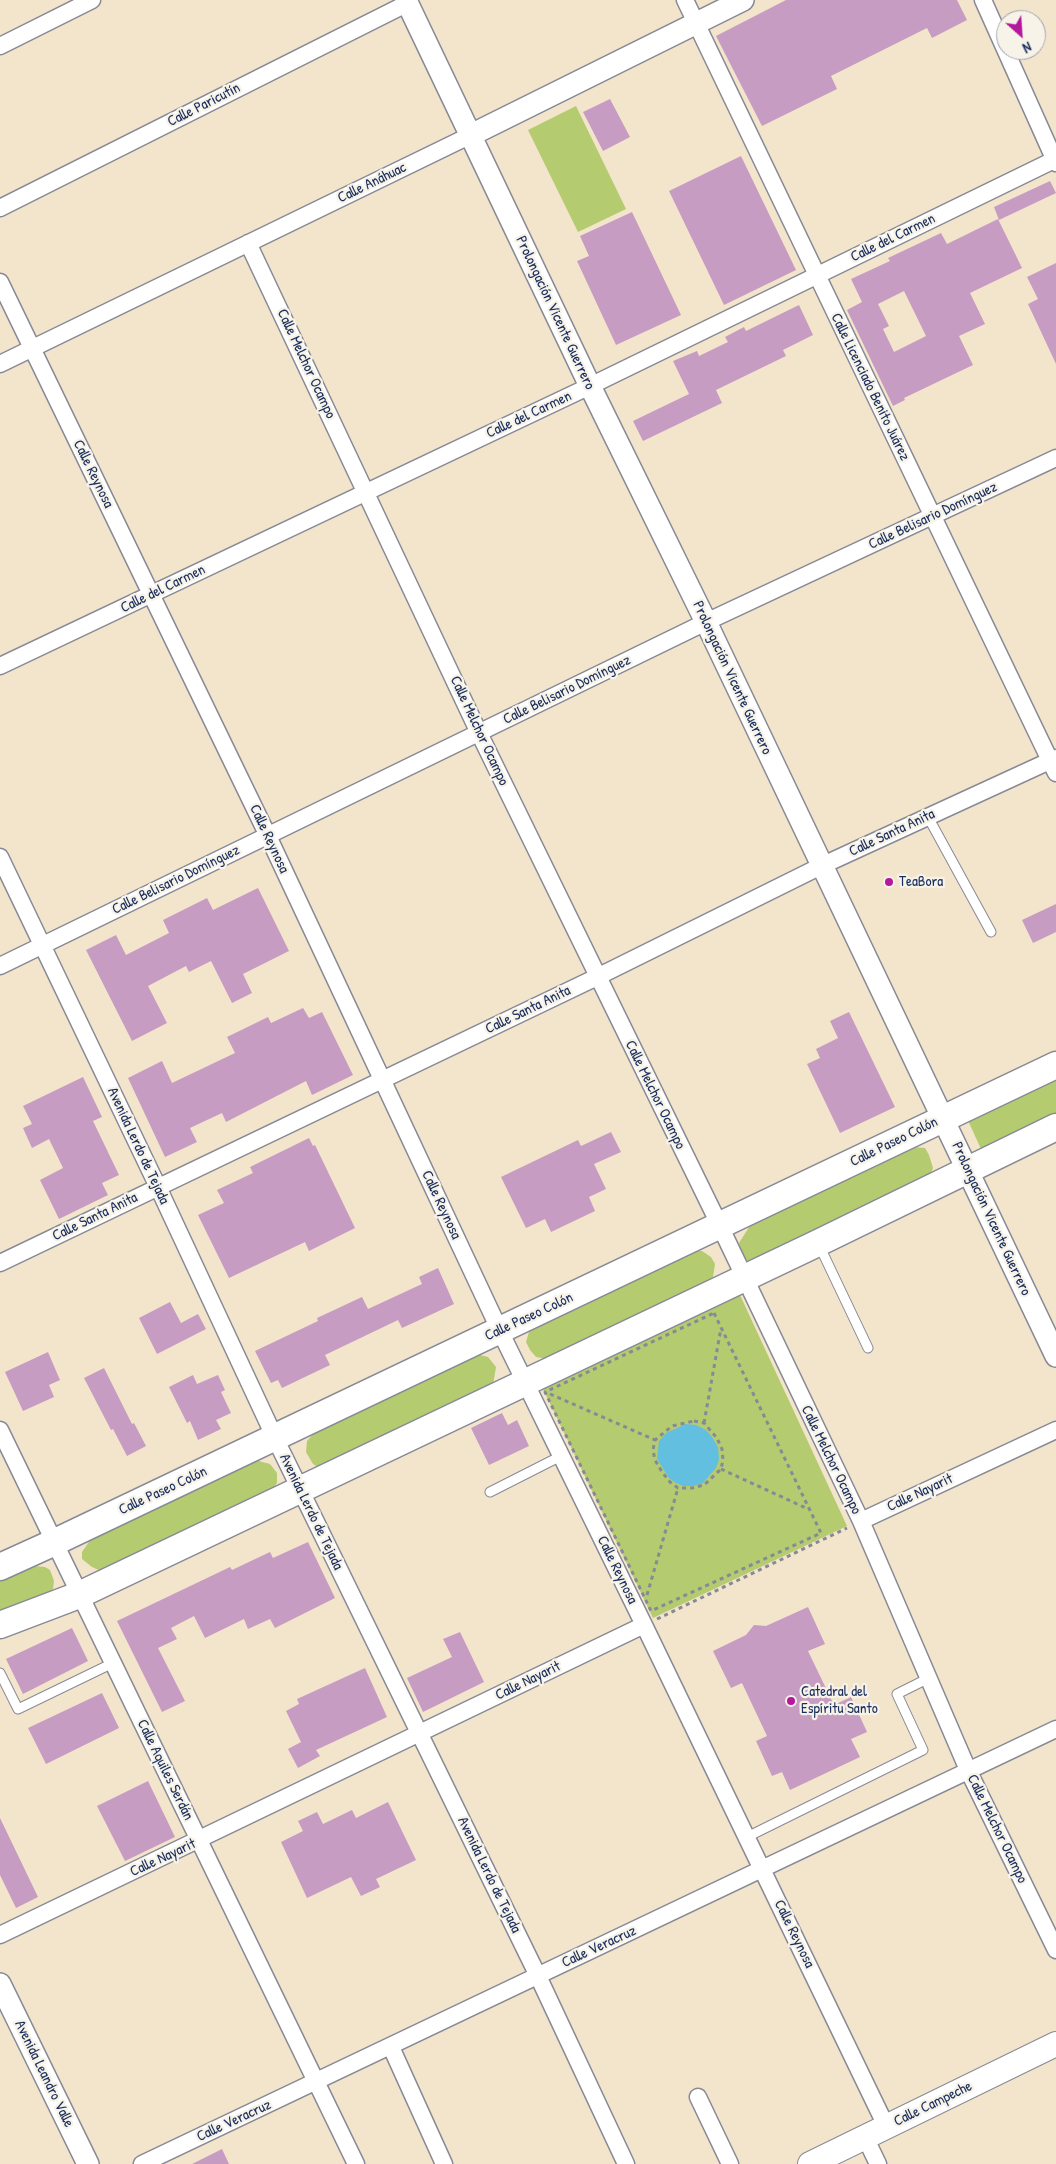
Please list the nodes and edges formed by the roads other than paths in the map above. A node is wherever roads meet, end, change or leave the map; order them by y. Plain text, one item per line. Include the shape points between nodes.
1 (92, 0) edge
2 (685, 0) edge
3 (743, 0) edge
4 (983, 0) edge
5 (407, 1) edge
6 (696, 23) junction
7 (0, 46) edge
8 (471, 136) junction
9 (1056, 161) edge
10 (0, 208) edge
11 (248, 243) junction
12 (815, 275) junction
13 (0, 282) edge
14 (32, 349) junction
15 (0, 364) edge
16 (590, 386) junction
17 (1056, 458) edge
18 (366, 491) junction
19 (933, 517) junction
20 (152, 594) junction
21 (706, 622) junction
22 (0, 666) edge
23 (479, 733) junction
24 (1054, 764) edge
25 (928, 817) junction
26 (268, 836) junction
27 (0, 857) edge
28 (821, 866) junction
29 (991, 932) dead end
30 (42, 946) junction
31 (0, 966) edge
32 (597, 977) junction
33 (1056, 1065) edge
34 (382, 1081) junction
35 (943, 1118) junction
36 (1056, 1127) edge
37 (968, 1170) junction
38 (158, 1187) junction
39 (720, 1226) junction
40 (818, 1243) junction
41 (0, 1263) edge
42 (743, 1278) junction
43 (500, 1331) junction
44 (868, 1348) dead end
45 (1056, 1356) edge
46 (535, 1387) junction
47 (0, 1430) edge
48 (1056, 1430) edge
49 (275, 1438) junction
50 (4, 1448) edge
51 (561, 1456) junction
52 (300, 1490) junction
53 (490, 1492) dead end
54 (861, 1521) junction
55 (55, 1542) junction
56 (0, 1567) edge
57 (79, 1595) junction
58 (0, 1625) edge
59 (644, 1625) junction
60 (113, 1663) junction
61 (0, 1673) edge
62 (928, 1678) junction
63 (1056, 1729) edge
64 (420, 1733) junction
65 (968, 1770) junction
66 (746, 1837) junction
67 (199, 1840) junction
68 (763, 1870) junction
69 (0, 1935) edge
70 (1056, 1950) edge
71 (538, 1976) junction
72 (0, 1984) edge
73 (1056, 2044) edge
74 (391, 2047) junction
75 (317, 2082) junction
76 (698, 2096) dead end
77 (886, 2126) junction
78 (865, 2137) junction
79 (88, 2164) edge
80 (142, 2164) edge
81 (356, 2164) edge
82 (444, 2164) edge
83 (626, 2164) edge
84 (730, 2164) edge
85 (810, 2164) edge
86 (878, 2164) edge

1 - 7 street
2 - 6 street, Calle Licenciado Benito Juárez
3 - 6 street, Calle Anáhuac
4 - 9 street
5 - 8 street, Prolongación Vicente Guerrero
5 - 10 street, Calle Paricutín
6 - 8 street, Calle Anáhuac
6 - 12 street, Calle Licenciado Benito Juárez
8 - 11 street, Calle Anáhuac
8 - 16 street, Prolongación Vicente Guerrero
9 - 12 street, Calle del Carmen
11 - 14 street, Calle Anáhuac
11 - 18 street, Calle Melchor Ocampo
12 - 16 street, Calle del Carmen
12 - 19 street, Calle Licenciado Benito Juárez
13 - 14 street, Calle Reynosa
14 - 15 street, Calle Anáhuac
14 - 20 street, Calle Reynosa
16 - 18 street, Calle del Carmen
16 - 21 street, Prolongación Vicente Guerrero
17 - 19 street, Calle Belisario Domínguez
18 - 20 street, Calle del Carmen
18 - 23 street, Calle Melchor Ocampo
19 - 21 street, Calle Belisario Domínguez
19 - 24 street, Calle Licenciado Benito Juárez
20 - 22 street, Calle del Carmen
20 - 26 street, Calle Reynosa
21 - 23 street, Calle Belisario Domínguez
21 - 28 street, Prolongación Vicente Guerrero
23 - 26 street, Calle Belisario Domínguez
23 - 32 street, Calle Melchor Ocampo
24 - 25 street, Calle Santa Anita
25 - 28 street, Calle Santa Anita
25 - 29 lane
26 - 30 street, Calle Belisario Domínguez
26 - 34 street, Calle Reynosa
27 - 30 street, Avenida Lerdo de Tejada
28 - 32 street, Calle Santa Anita
28 - 35 street, Prolongación Vicente Guerrero
30 - 31 street, Calle Belisario Domínguez
30 - 38 street, Avenida Lerdo de Tejada
32 - 34 street, Calle Santa Anita
32 - 39 street, Calle Melchor Ocampo
33 - 35 main road, Calle Paseo Colón
34 - 38 street, Calle Santa Anita
34 - 43 street, Calle Reynosa
35 - 37 street, Prolongación Vicente Guerrero
35 - 39 main road, Calle Paseo Colón
36 - 37 main road
37 - 40 main road
37 - 45 street, Prolongación Vicente Guerrero
38 - 41 street, Calle Santa Anita
38 - 49 street, Avenida Lerdo de Tejada
39 - 42 street, Calle Melchor Ocampo
39 - 43 main road, Calle Paseo Colón
40 - 42 main road
40 - 44 lane
42 - 46 main road
42 - 54 street, Calle Melchor Ocampo
43 - 46 street, Calle Reynosa
43 - 49 main road, Calle Paseo Colón
46 - 51 street, Calle Reynosa
46 - 52 main road
47 - 50 street, Calle Aquiles Serdán
48 - 54 street, Calle Nayarit
49 - 52 street, Avenida Lerdo de Tejada
49 - 55 main road, Calle Paseo Colón
50 - 55 street, Calle Aquiles Serdán
51 - 53 lane
51 - 59 street, Calle Reynosa
52 - 57 main road
52 - 64 street, Avenida Lerdo de Tejada
54 - 62 street, Calle Melchor Ocampo
55 - 56 main road, Calle Paseo Colón
55 - 57 street, Calle Aquiles Serdán
57 - 58 main road
57 - 60 street, Calle Aquiles Serdán
59 - 64 street, Calle Nayarit
59 - 66 street, Calle Reynosa
60 - 61 lane via 18,1709
60 - 67 street, Calle Aquiles Serdán
62 - 65 street, Calle Melchor Ocampo
62 - 66 lane via 897,1694 923,1750
63 - 65 street, Calle Veracruz
64 - 67 street, Calle Nayarit
64 - 71 street, Avenida Lerdo de Tejada
65 - 68 street, Calle Veracruz
65 - 70 street, Calle Melchor Ocampo
66 - 68 street, Calle Reynosa
67 - 69 street, Calle Nayarit
67 - 75 street, Calle Aquiles Serdán
68 - 71 street, Calle Veracruz
68 - 77 street, Calle Reynosa
71 - 74 street, Calle Veracruz
71 - 83 street, Avenida Lerdo de Tejada
72 - 79 street, Avenida Leandro Valle
73 - 77 main road, Calle Campeche
74 - 75 street, Calle Veracruz
74 - 82 street
75 - 80 street, Calle Veracruz
75 - 81 street, Calle Aquiles Serdán
76 - 84 street
77 - 78 main road, Calle Campeche
78 - 85 main road, Calle Campeche
78 - 86 street

